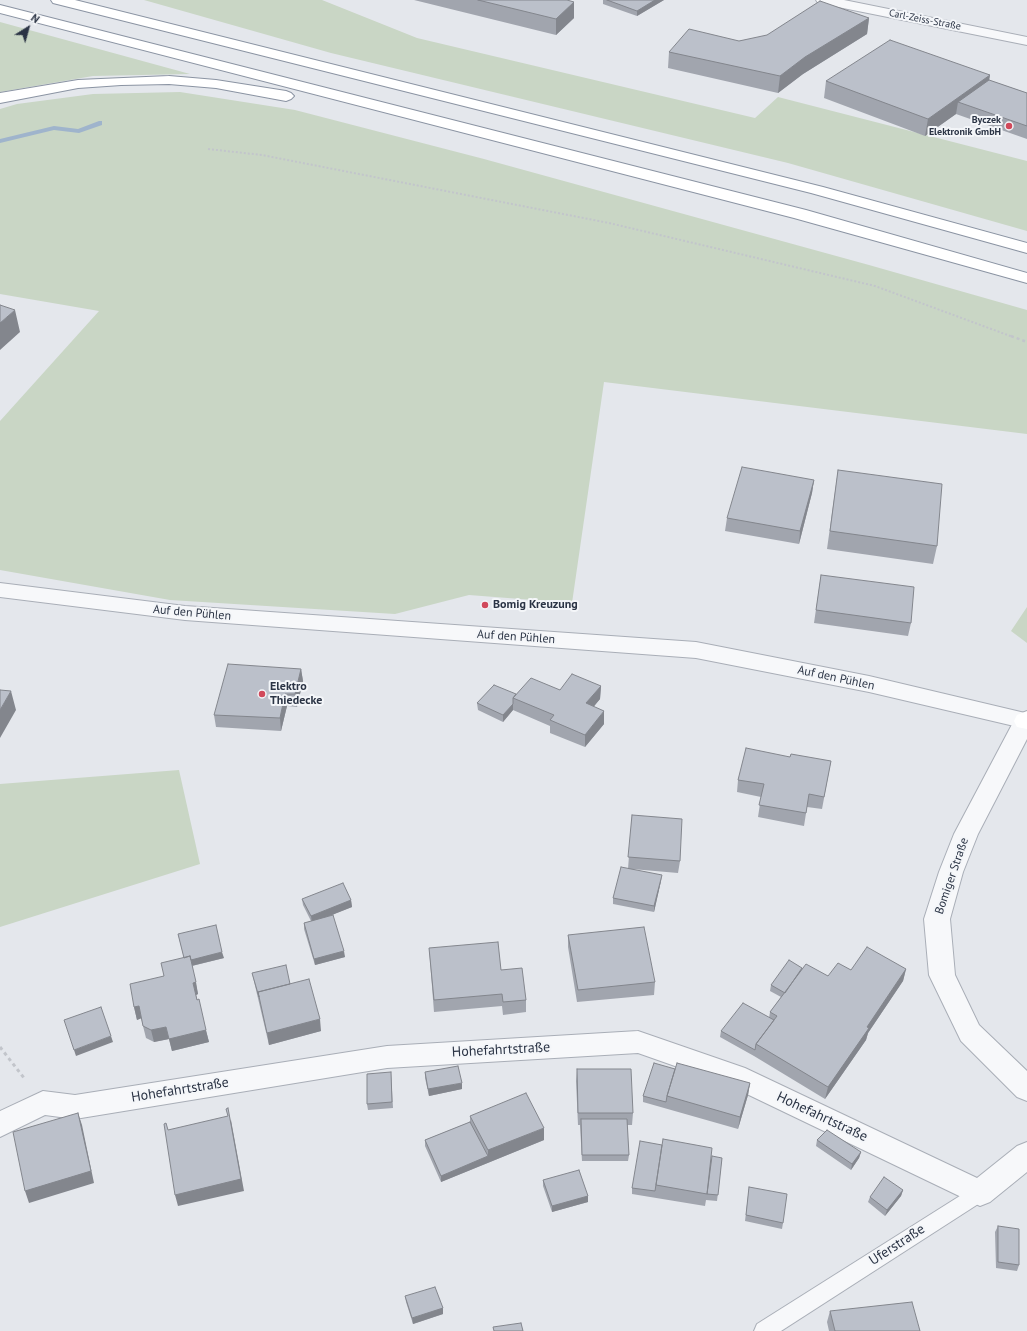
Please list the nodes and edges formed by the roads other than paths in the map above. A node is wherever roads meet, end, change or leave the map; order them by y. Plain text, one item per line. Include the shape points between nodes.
1 (58, 0) edge
2 (823, 0) edge
3 (0, 9) edge
4 (1027, 41) edge
5 (0, 98) edge
6 (477, 131) junction
7 (1027, 248) edge
8 (1027, 278) edge
9 (0, 590) edge
10 (1026, 720) edge
11 (1027, 1089) edge
12 (0, 1125) edge
13 (1027, 1155) edge
14 (980, 1193) junction
15 (767, 1330) edge

1 - 7 highway via 817,190
2 - 4 street, Carl-Zeiss-Straße
3 - 6 highway
5 - 6 highway via 78,84 169,80 216,84
6 - 8 highway via 800,214
9 - 10 street, Auf den Pühlen via 185,614 696,650 869,684
10 - 11 street, Bomiger Straße via 966,834 937,919 942,975 970,1032
12 - 14 street, Hohefahrtstraße via 44,1103 75,1107 387,1057 638,1042 736,1076
13 - 14 street, Uferstraße
14 - 15 lane, Uferstraße

